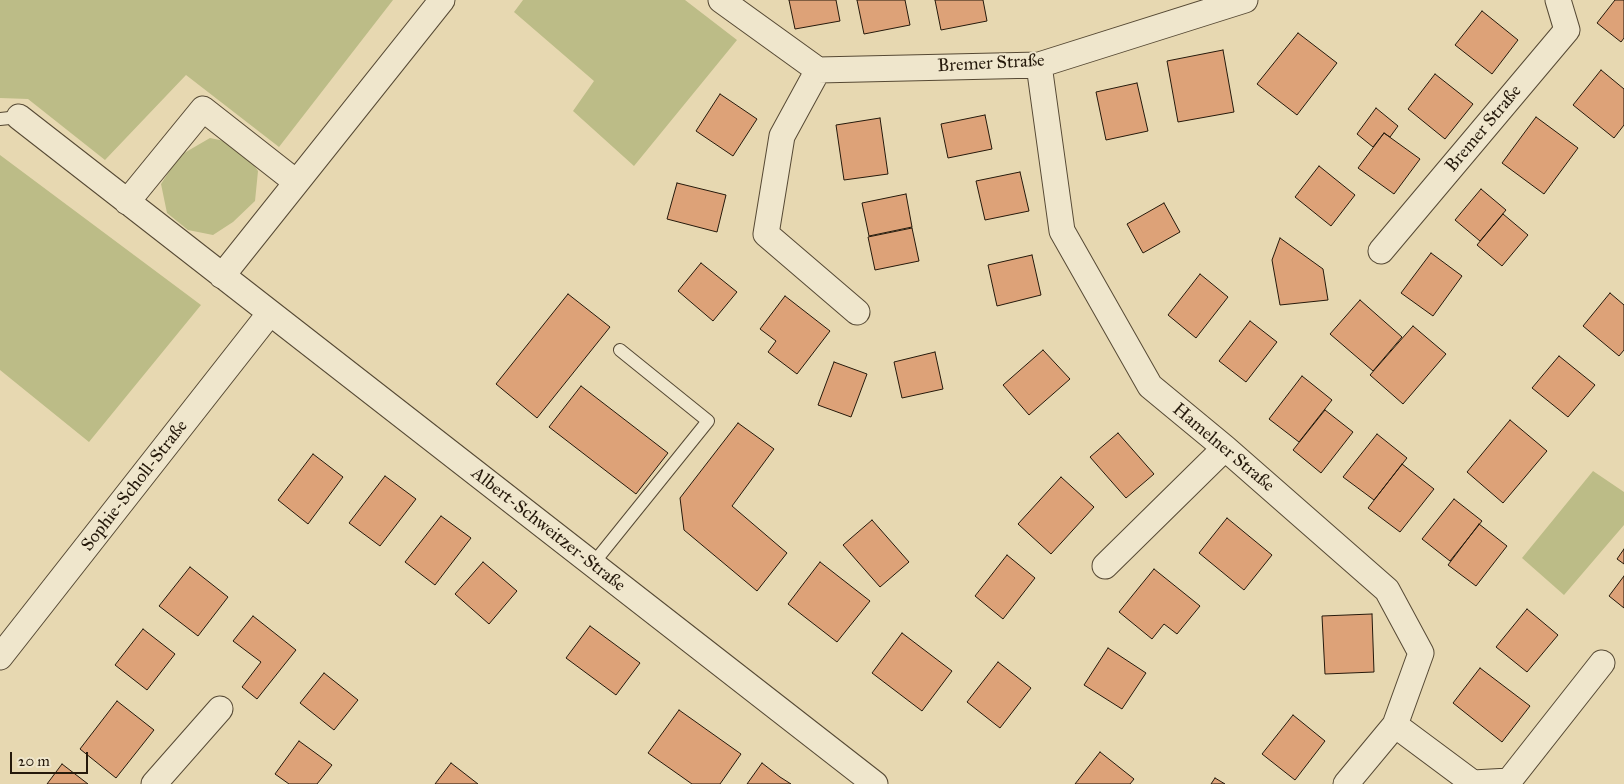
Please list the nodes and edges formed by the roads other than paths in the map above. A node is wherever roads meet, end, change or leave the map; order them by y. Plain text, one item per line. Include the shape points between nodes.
1 (442, 0) edge
2 (721, 0) edge
3 (1245, 0) edge
4 (1558, 0) edge
5 (1039, 65) junction
6 (818, 70) junction
7 (9, 118) edge
8 (296, 182) junction
9 (127, 202) junction
10 (1381, 251) dead end
11 (222, 276) junction
12 (857, 312) dead end
13 (270, 313) junction
14 (620, 350) dead end
15 (1225, 448) junction
16 (592, 565) junction
17 (1105, 566) dead end
18 (0, 657) edge
19 (1602, 663) dead end
20 (220, 709) dead end
21 (1395, 725) junction
22 (154, 784) edge
23 (875, 784) edge
24 (1346, 784) edge

1 - 8 street
2 - 6 street
3 - 5 street, Bremer Straße
4 - 10 street, Bremer Straße via 1567,30
5 - 6 street, Bremer Straße
5 - 15 street, Hamelner Straße via 1062,231 1150,386
6 - 12 street via 782,136 766,234
7 - 9 street, Albert-Schweitzer-Straße
8 - 9 street via 203,109
8 - 11 street
9 - 11 street, Albert-Schweitzer-Straße
11 - 13 street, Albert-Schweitzer-Straße
13 - 16 street, Albert-Schweitzer-Straße
13 - 18 street, Sophie-Scholl-Straße
14 - 16 lane via 708,421
15 - 17 street
15 - 21 street, Hamelner Straße via 1387,590 1421,653
16 - 23 street, Albert-Schweitzer-Straße
19 - 21 street via 1509,781 1474,783
20 - 22 street
21 - 24 street, Hamelner Straße

